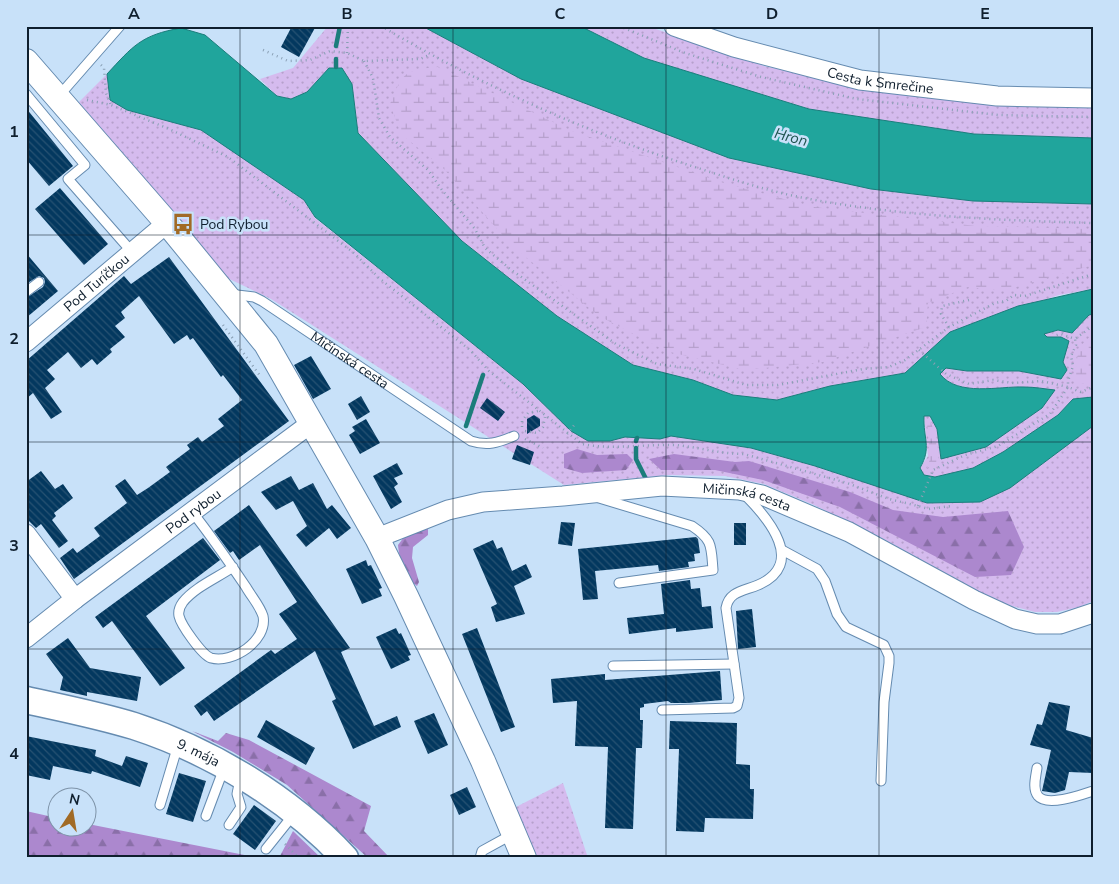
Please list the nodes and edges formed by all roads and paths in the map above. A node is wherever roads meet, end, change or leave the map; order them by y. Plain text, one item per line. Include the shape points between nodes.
1 (120, 26) edge
2 (348, 26) edge
3 (381, 26) edge
4 (674, 26) edge
5 (263, 50) dead end
6 (347, 53) junction
7 (429, 55) junction
8 (364, 61) junction
9 (29, 70) edge
10 (105, 74) dead end
11 (63, 92) junction
12 (26, 94) edge
13 (1093, 98) edge
14 (110, 104) junction
15 (95, 158) junction
16 (167, 223) junction
17 (1093, 223) edge
18 (132, 252) junction
19 (1093, 274) edge
20 (39, 282) dead end
21 (26, 292) edge
22 (224, 293) junction
23 (969, 300) dead end
24 (222, 323) dead end
25 (1093, 326) edge
26 (949, 327) junction
27 (29, 335) edge
28 (1054, 336) dead end
29 (1075, 339) junction
30 (919, 350) junction
31 (261, 378) dead end
32 (1068, 387) junction
33 (1093, 387) edge
34 (538, 411) junction
35 (545, 417) junction
36 (310, 424) junction
37 (575, 424) dead end
38 (567, 434) junction
39 (514, 436) joint
40 (543, 448) dead end
41 (739, 490) junction
42 (587, 494) junction
43 (918, 506) junction
44 (951, 506) dead end
45 (193, 512) junction
46 (26, 534) edge
47 (377, 538) junction
48 (782, 550) junction
49 (233, 568) junction
50 (619, 583) dead end
51 (75, 599) junction
52 (1093, 613) edge
53 (26, 638) edge
54 (734, 664) junction
55 (613, 666) dead end
56 (26, 700) edge
57 (662, 710) dead end
58 (178, 744) junction
59 (1037, 768) dead end
60 (232, 772) junction
61 (881, 781) dead end
62 (1093, 792) edge
63 (160, 805) dead end
64 (295, 813) junction
65 (206, 816) dead end
66 (228, 825) dead end
67 (514, 833) junction
68 (277, 836) junction
69 (266, 849) dead end
70 (299, 858) edge
71 (345, 858) edge
72 (480, 858) edge
73 (524, 858) edge

1 - 11 lane
2 - 6 path
3 - 7 path
4 - 13 street, Cesta k Smrečine via 734,47 860,80 997,96
5 - 6 path via 288,60 310,60 330,51
6 - 8 path
7 - 8 path via 420,59
7 - 17 path via 583,127 675,161 798,197 958,218
8 - 30 path via 374,78 379,118 390,137 428,170 475,228 485,248 616,344 657,364 694,369 746,385 778,385 889,367
9 - 11 street
10 - 14 path
11 - 14 path via 88,101
11 - 15 street
12 - 15 lane
14 - 34 path via 228,157 354,253 378,278 470,350
15 - 16 street
15 - 18 lane via 68,179
16 - 18 street, Pod Turíčkou
16 - 22 street
18 - 27 street, Pod Turíčkou
19 - 26 path via 1025,296 1014,295
20 - 21 lane
22 - 36 street via 266,344
22 - 39 lane, Mičinská cesta via 262,301 471,441 496,444
23 - 26 path via 942,306 941,314
24 - 31 path
25 - 29 path
26 - 30 path
28 - 29 path via 1061,334
29 - 32 path
30 - 32 path via 944,372 969,384 993,380 1043,382
32 - 33 path via 1081,392
32 - 43 path via 1050,414 998,446 939,466 929,475
34 - 35 path
34 - 35 path via 528,413 522,421 522,428 537,434
35 - 38 path
36 - 45 street, Pod rybou
36 - 47 street
37 - 38 path
38 - 43 path via 582,444 596,447 677,446 756,456
39 - 40 path
41 - 42 street, Mičinská cesta via 662,486
41 - 48 lane via 767,518
41 - 52 street, Mičinská cesta via 762,495 849,532 1015,619 1037,624 1060,624
42 - 47 street, Mičinská cesta via 483,502 448,510
42 - 50 lane via 692,526 711,544 712,570
43 - 44 path via 929,509
45 - 49 lane
45 - 51 street, Pod rybou
46 - 51 street
47 - 67 street via 411,605 478,763
48 - 54 lane via 778,566 766,580 727,601
48 - 61 lane via 817,569 825,581 836,614 846,627 884,645 887,650 889,662 883,712
49 - 49 lane via 263,616 263,625 254,643 235,654 210,658 202,653 179,619 179,610 194,593
51 - 53 street, Pod rybou
54 - 55 lane
54 - 57 lane via 739,698 733,708
56 - 58 main road, 9. mája via 133,726
58 - 60 main road, 9. mája
58 - 63 lane
59 - 62 lane via 1034,788 1044,800
60 - 64 main road, 9. mája
60 - 65 lane
60 - 66 lane via 241,806
64 - 68 lane
64 - 71 main road, 9. mája
67 - 72 lane via 482,851
67 - 73 street
68 - 69 lane
68 - 70 path

